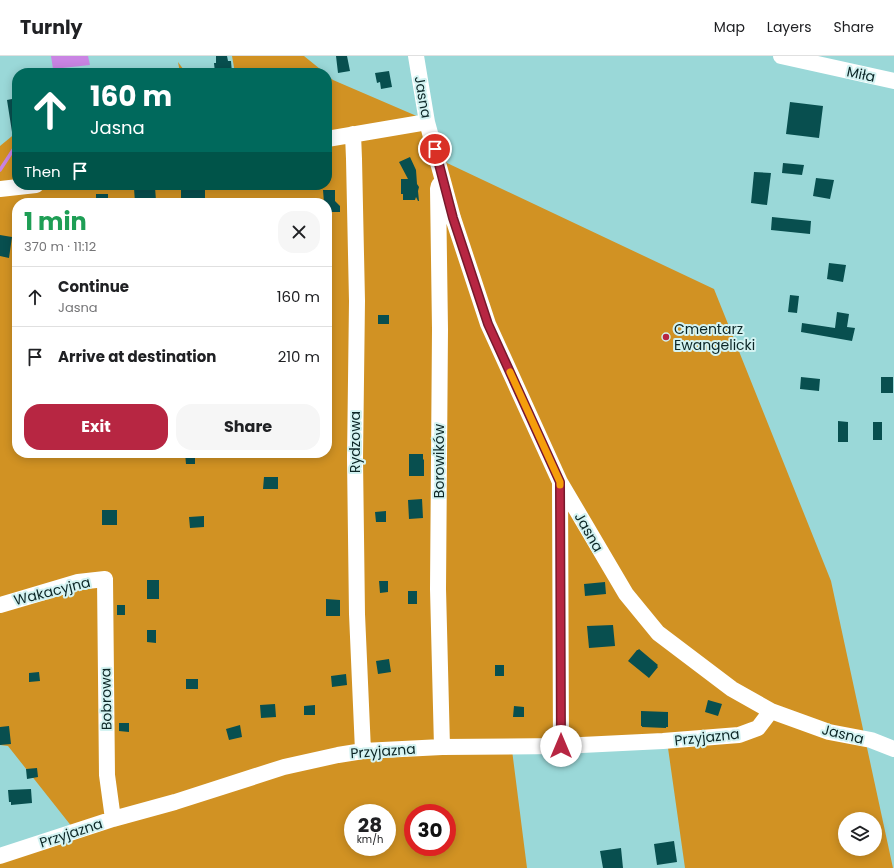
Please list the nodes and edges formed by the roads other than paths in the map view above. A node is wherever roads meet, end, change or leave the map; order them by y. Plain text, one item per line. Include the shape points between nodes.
1 (416, 56) edge
2 (781, 56) edge
3 (894, 81) edge
4 (428, 122) junction
5 (353, 134) junction
6 (332, 137) edge
7 (442, 177) junction
8 (12, 188) edge
9 (0, 189) edge
10 (560, 482) junction
11 (105, 579) joint
12 (0, 605) edge
13 (772, 711) junction
14 (561, 746) junction
15 (442, 747) junction
16 (894, 749) edge
17 (364, 751) junction
18 (113, 819) junction
19 (0, 856) edge

1 - 4 street, Jasna
2 - 3 street, Miła
4 - 5 street
4 - 7 street, Jasna
5 - 6 street
5 - 17 street, Rydzowa via 357,301 357,599
7 - 10 street, Jasna via 488,324
7 - 15 street, Borowików via 438,190 438,589
8 - 9 street
10 - 13 street, Jasna via 626,594 658,633 732,689
10 - 14 street
11 - 12 street, Wakacyjna via 78,582
11 - 18 street, Bobrowa via 107,775
13 - 14 street, Przyjazna via 758,728 739,735
13 - 16 street, Jasna via 829,732 871,740
14 - 15 street, Przyjazna
15 - 17 street, Przyjazna
17 - 18 street, Przyjazna via 338,754 284,767
18 - 19 street, Przyjazna

